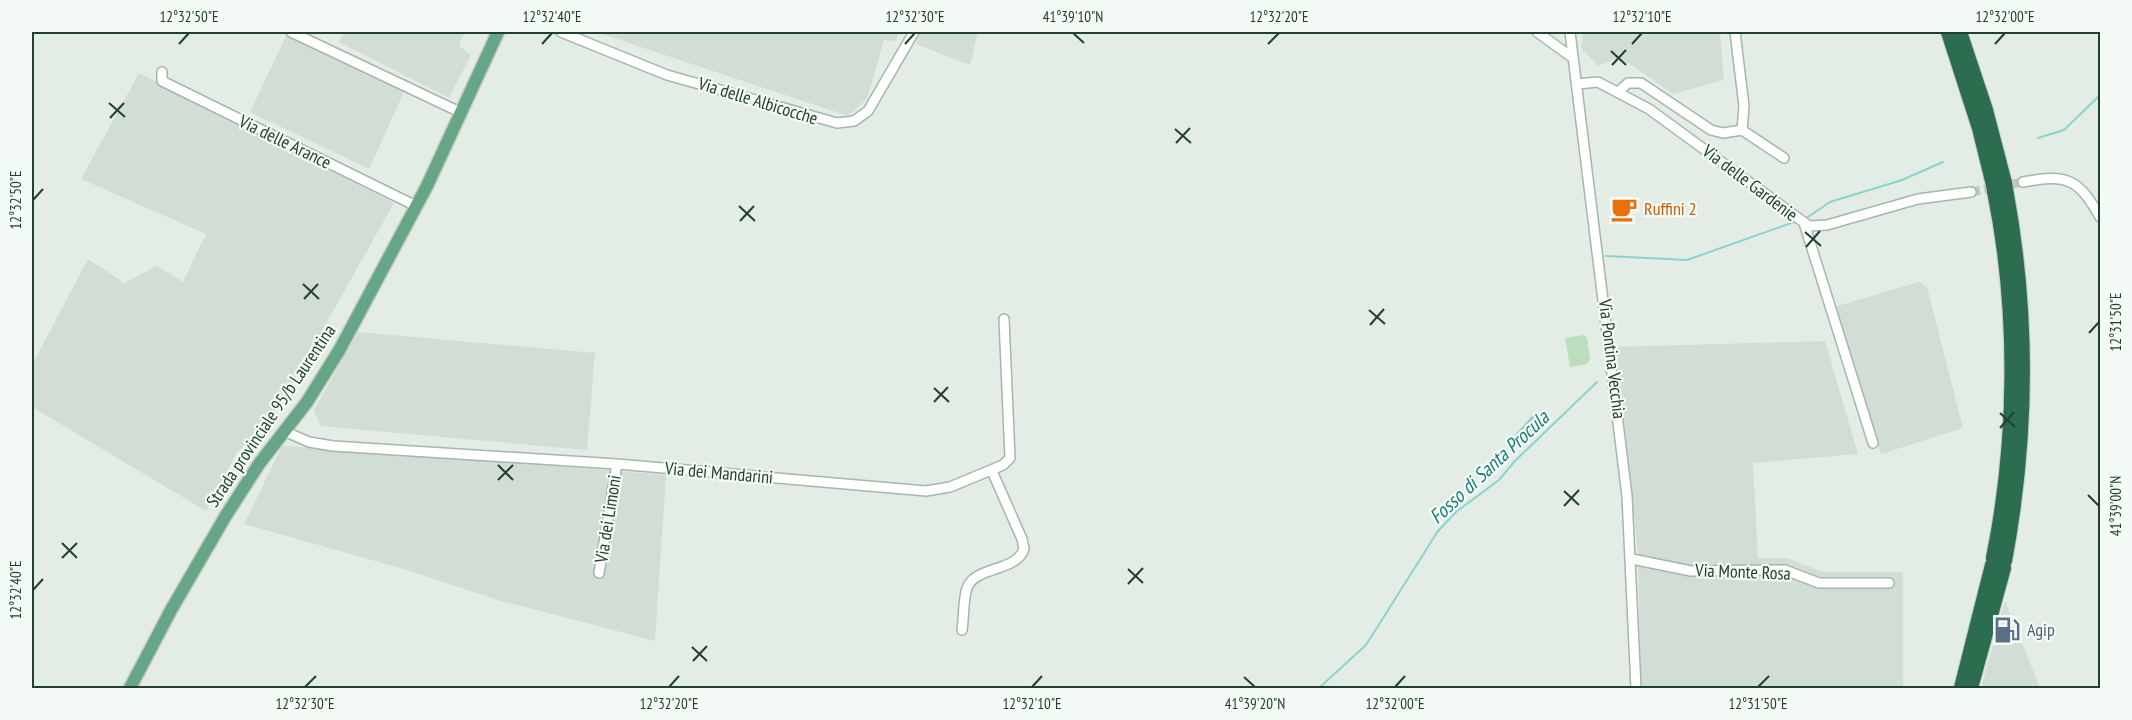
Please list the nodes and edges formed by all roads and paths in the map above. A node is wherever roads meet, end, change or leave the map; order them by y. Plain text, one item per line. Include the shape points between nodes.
1 (291, 32) edge
2 (498, 32) edge
3 (561, 32) edge
4 (914, 32) edge
5 (1537, 32) edge
6 (1570, 32) edge
7 (1735, 32) edge
8 (1948, 32) edge
9 (1960, 32) edge
10 (1573, 58) junction
11 (162, 72) dead end
12 (1577, 84) junction
13 (1618, 92) junction
14 (462, 113) junction
15 (1742, 130) junction
16 (1784, 158) dead end
17 (2023, 183) tunnel mouth
18 (1999, 187) junction
19 (1971, 192) tunnel mouth
20 (416, 206) junction
21 (2100, 217) edge
22 (1804, 224) junction
23 (1004, 319) dead end
24 (284, 431) junction
25 (1873, 443) dead end
26 (617, 464) junction
27 (992, 471) junction
28 (1632, 559) junction
29 (599, 573) dead end
30 (1889, 583) dead end
31 (962, 630) dead end
32 (1979, 642) junction
33 (130, 688) edge
34 (1636, 688) edge
35 (1961, 688) edge
36 (1971, 688) edge

1 - 14 street
2 - 14 main road, Strada provinciale 95/b Laurentina
3 - 4 street, Via delle Albicocche via 667,75 837,123 857,120 868,111
5 - 10 street
6 - 10 street, Via Pontina Vecchia
7 - 15 street via 1744,99
8 - 18 highway
9 - 18 highway via 1988,117
10 - 12 street, Via Pontina Vecchia
11 - 20 street, Via delle Arance via 162,81
12 - 13 street, Via delle Gardenie via 1593,81
12 - 28 street, Via Pontina Vecchia via 1621,432
13 - 15 street via 1628,83 1641,83 1711,130
13 - 22 street, Via delle Gardenie via 1664,118
14 - 20 main road, Strada provinciale 95/b Laurentina
15 - 16 street
17 - 21 street via 2052,178 2071,181 2085,193
18 - 32 highway via 2010,375 2006,469 1998,563
19 - 22 street, Via delle Gardenie via 1918,198 1827,225
20 - 24 main road, Strada provinciale 95/b Laurentina via 340,349
22 - 25 street
23 - 27 street, Via dei Mandarini via 1011,454 1007,462
24 - 26 street, Via dei Mandarini via 309,442 333,446
24 - 33 main road, Strada provinciale 95/b Laurentina via 225,517
26 - 27 street, Via dei Mandarini via 926,491 946,489
26 - 29 street, Via dei Limoni
27 - 31 street via 1024,549 1017,559 969,585
28 - 30 street, Via Monte Rosa via 1698,572 1785,570 1821,583
28 - 34 street, Via Pontina Vecchia
32 - 35 highway
32 - 36 highway

